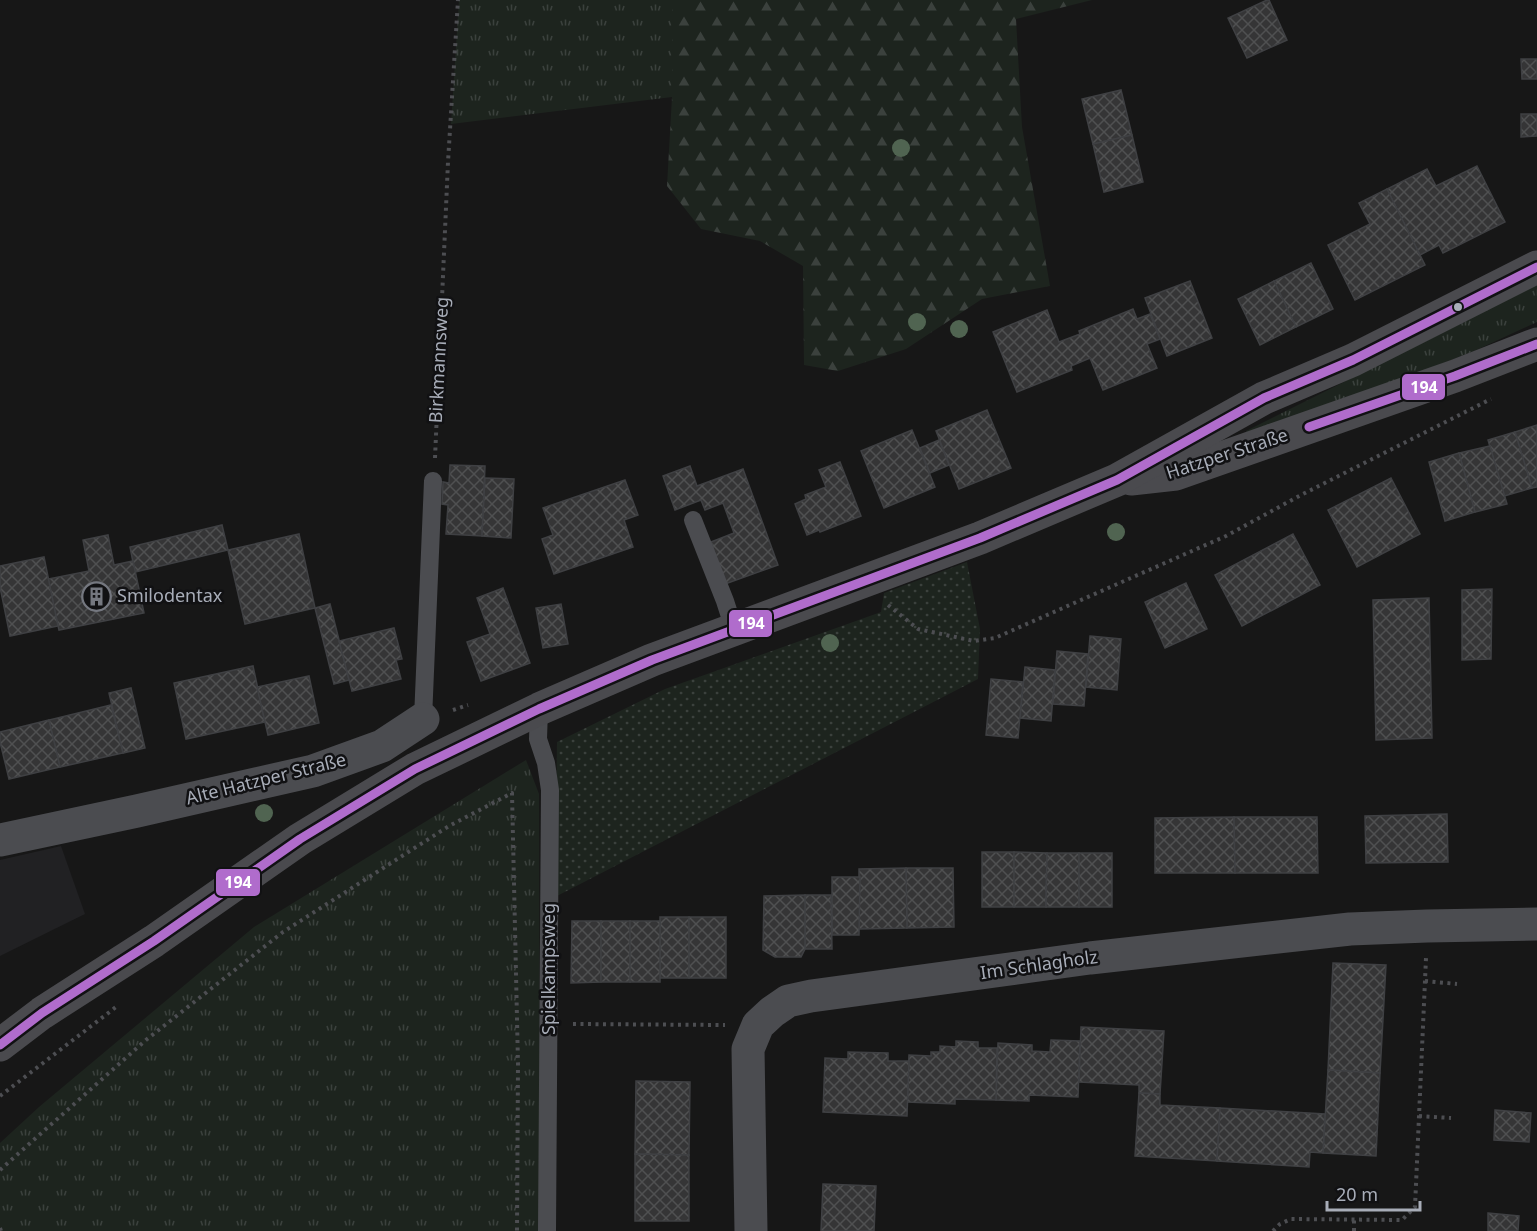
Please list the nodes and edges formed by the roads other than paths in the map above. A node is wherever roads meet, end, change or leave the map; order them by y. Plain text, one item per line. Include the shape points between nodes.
1 (1537, 267) edge
2 (1537, 344) edge
3 (1117, 480) junction
4 (433, 481) road end
5 (693, 520) dead end
6 (734, 629) junction
7 (539, 709) junction
8 (423, 719) joint
9 (0, 840) edge
10 (1537, 924) edge
11 (42, 1013) junction
12 (0, 1031) edge
13 (0, 1046) edge
14 (547, 1231) edge
15 (751, 1231) edge

1 - 3 main road, Hatzper Straße via 1353,360 1264,398
2 - 3 main road, Hatzper Straße via 1176,474
3 - 6 main road, Hatzper Straße via 980,538
4 - 8 lane
5 - 6 lane
6 - 7 main road, Hatzper Straße
7 - 11 main road, Hatzper Straße via 415,770 300,839
7 - 14 lane, Spielkampsweg via 538,739 550,790
8 - 9 street, Alte Hatzper Straße via 382,746 139,824
10 - 15 street, Im Schlagholz via 1350,929 1113,955 788,1001 758,1025 748,1050
11 - 12 main road, Hatzper Straße
11 - 13 main road, Hatzper Straße

